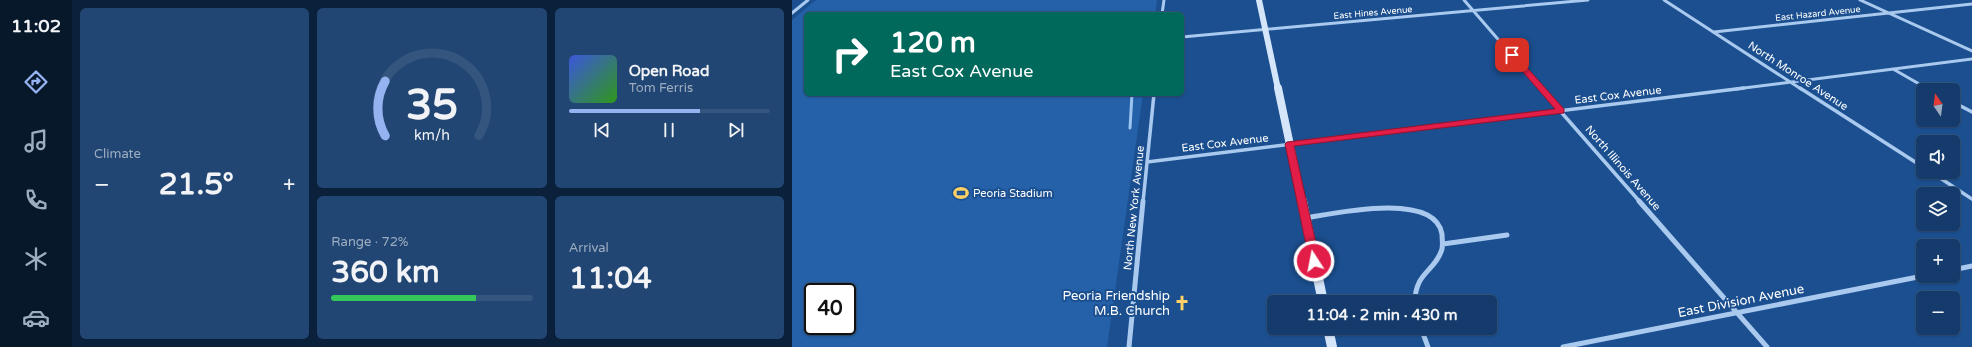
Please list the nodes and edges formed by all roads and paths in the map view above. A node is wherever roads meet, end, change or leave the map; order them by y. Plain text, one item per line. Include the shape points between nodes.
1 (808, 0) edge
2 (1164, 0) edge
3 (1259, 0) edge
4 (1464, 0) edge
5 (1588, 0) edge
6 (1664, 0) edge
7 (1860, 0) edge
8 (1972, 4) edge
9 (1473, 11) junction
10 (1162, 12) edge
11 (792, 13) edge
12 (1889, 13) junction
13 (1265, 30) junction
14 (1714, 32) junction
15 (1184, 37) edge
16 (1972, 51) edge
17 (1972, 59) edge
18 (1892, 69) junction
19 (1790, 82) junction
20 (1918, 83) edge
21 (1154, 96) edge
22 (1960, 106) edge
23 (1561, 111) junction
24 (1972, 112) edge
25 (1290, 144) junction
26 (1147, 162) junction
27 (1916, 163) edge
28 (1942, 179) edge
29 (1972, 198) edge
30 (1305, 218) junction
31 (1507, 235) dead end
32 (1443, 244) junction
33 (1972, 266) edge
34 (1960, 269) edge
35 (1916, 277) edge
36 (1322, 295) edge
37 (1415, 295) edge
38 (1738, 314) junction
39 (1329, 335) edge
40 (1424, 335) edge
41 (1129, 347) edge
42 (1332, 347) edge
43 (1428, 347) edge
44 (1563, 347) edge
45 (1767, 347) edge

1 - 11 street
2 - 10 street
3 - 13 street
4 - 9 street, North Illinois Avenue
5 - 9 street, East Hines Avenue
6 - 14 street, North Monroe Avenue
7 - 12 street
8 - 12 street, East Hazard Avenue
9 - 13 street, East Hines Avenue
9 - 23 street, North Illinois Avenue
12 - 14 street, East Hazard Avenue
12 - 16 street
13 - 15 street, East Hines Avenue
13 - 25 street
14 - 19 street, North Monroe Avenue
17 - 18 street, East Cox Avenue
18 - 19 street, East Cox Avenue
18 - 20 street
19 - 23 street, East Cox Avenue
19 - 27 street, North Monroe Avenue
21 - 26 street, North New York Avenue
22 - 24 street
23 - 25 street, East Cox Avenue
23 - 38 street, North Illinois Avenue
25 - 26 street, East Cox Avenue
25 - 30 street
26 - 41 street, North New York Avenue
28 - 29 street
30 - 32 street via 1373,209 1403,208 1433,218 1443,232
30 - 36 street
31 - 32 street
32 - 37 street via 1438,256 1420,279
33 - 34 street
35 - 38 street, East Division Avenue
38 - 44 street, East Division Avenue
38 - 45 street, North Illinois Avenue
39 - 42 street
40 - 43 street

